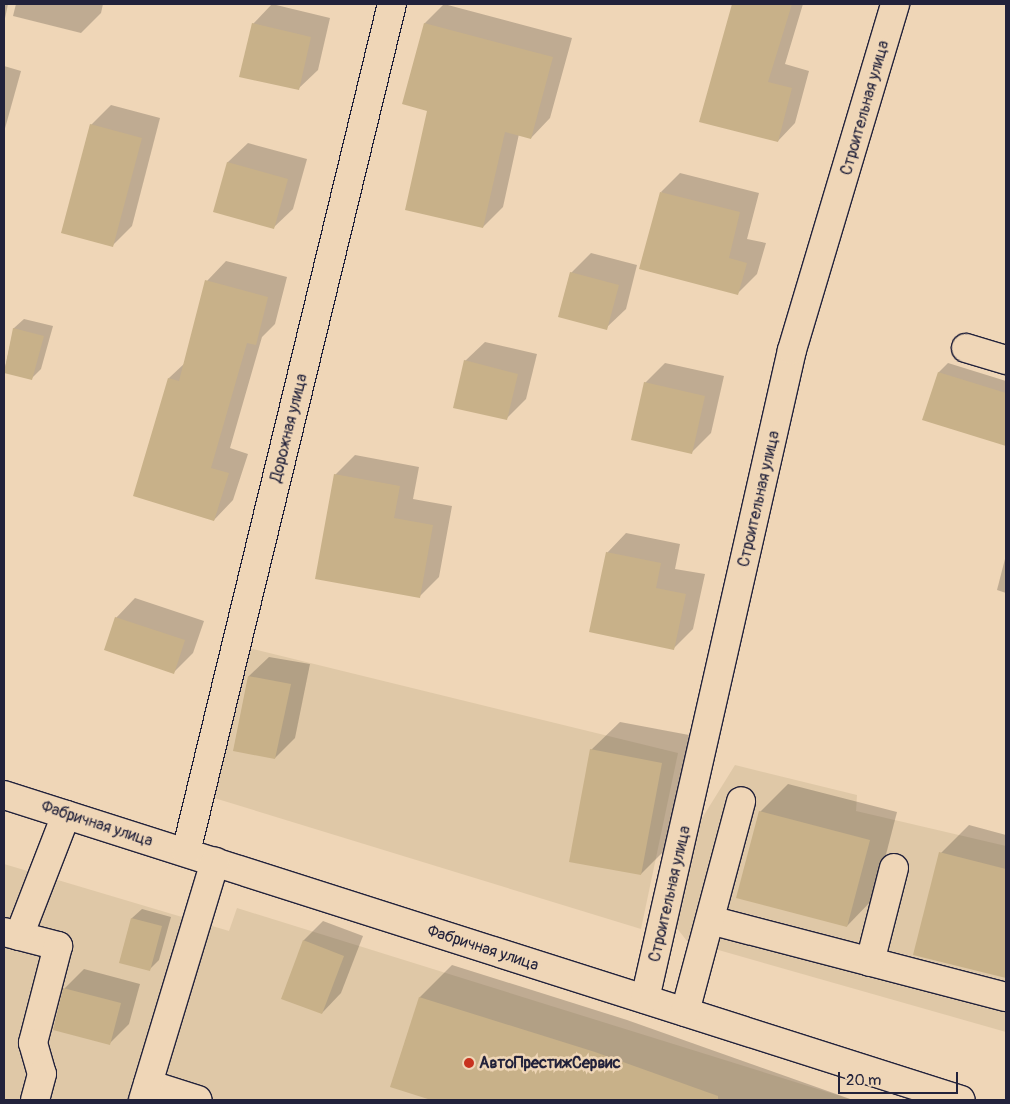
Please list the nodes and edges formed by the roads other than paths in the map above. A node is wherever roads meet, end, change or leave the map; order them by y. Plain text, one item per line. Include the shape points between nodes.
1 (392, 4) edge
2 (895, 4) edge
3 (966, 348) dead end
4 (1006, 360) edge
5 (4, 795) edge
6 (741, 801) dead end
7 (66, 814) junction
8 (186, 852) junction
9 (215, 862) junction
10 (894, 868) dead end
11 (710, 920) junction
12 (11, 934) edge
13 (870, 962) junction
14 (1006, 997) edge
15 (645, 999) junction
16 (685, 1012) junction
17 (145, 1092) edge
18 (35, 1100) edge
19 (198, 1100) edge
20 (962, 1100) edge

1 - 8 street, Дорожная улица
2 - 15 street, Строительная улица via 792,350
3 - 4 street
5 - 7 street, Фабричная улица
6 - 11 street
7 - 8 street, Фабричная улица
7 - 12 street
8 - 9 street, Фабричная улица
9 - 15 street, Фабричная улица
9 - 17 street
10 - 13 street
11 - 13 street
11 - 16 street
12 - 18 street via 58,946 33,1043 42,1074
13 - 14 street
15 - 16 street, Фабричная улица
16 - 20 street, Фабричная улица
17 - 19 street

